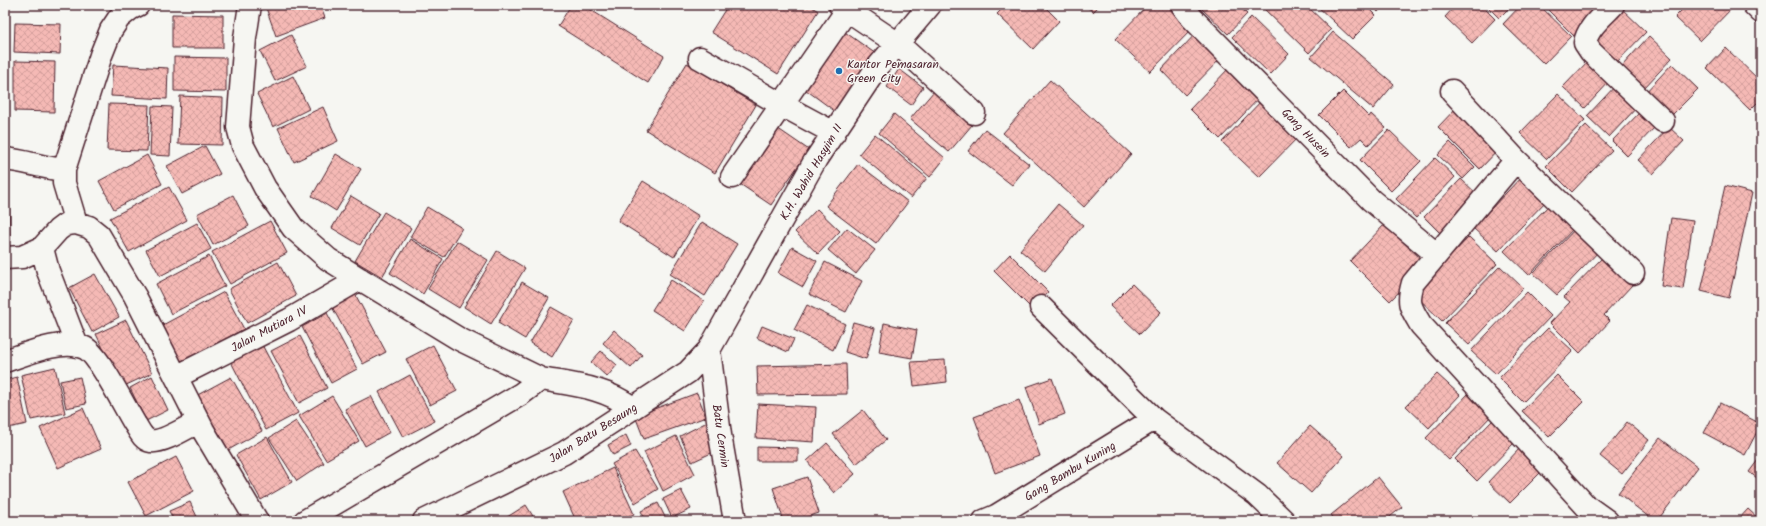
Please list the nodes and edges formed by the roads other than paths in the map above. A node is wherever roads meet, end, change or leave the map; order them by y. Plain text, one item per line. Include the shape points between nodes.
1 (138, 5) edge
2 (250, 5) edge
3 (930, 5) edge
4 (1182, 5) edge
5 (1613, 5) edge
6 (1754, 5) edge
7 (843, 8) edge
8 (1761, 12) edge
9 (898, 44) junction
10 (700, 58) dead end
11 (1452, 92) dead end
12 (782, 105) junction
13 (974, 113) dead end
14 (1663, 121) dead end
15 (834, 133) junction
16 (5, 159) edge
17 (1516, 160) junction
18 (64, 170) junction
19 (732, 177) dead end
20 (76, 223) junction
21 (42, 248) junction
22 (1436, 254) junction
23 (5, 258) edge
24 (1633, 273) dead end
25 (360, 279) junction
26 (1041, 307) dead end
27 (77, 346) junction
28 (709, 350) junction
29 (5, 361) edge
30 (176, 377) junction
31 (541, 379) junction
32 (633, 408) junction
33 (1154, 419) junction
34 (198, 422) junction
35 (993, 519) edge
36 (257, 521) edge
37 (305, 521) edge
38 (424, 521) edge
39 (735, 521) edge
40 (1284, 521) edge
41 (1607, 521) edge

1 - 18 street via 119,18 111,30
2 - 25 street via 239,95 238,126 243,146 266,188 293,228 328,259
3 - 9 street, K.H. Wahid Hasyim II
4 - 22 street, Gang Husein via 1371,200
5 - 14 street via 1590,30 1585,43 1591,52
6 - 8 street
7 - 9 street
7 - 12 street
9 - 13 street
9 - 15 street, K.H. Wahid Hasyim II via 876,69
10 - 12 street
11 - 17 street
12 - 15 street
12 - 19 street
15 - 28 street, K.H. Wahid Hasyim II via 816,160
16 - 18 street
17 - 22 street
17 - 24 street
18 - 20 street via 64,183
20 - 21 street via 66,224
20 - 30 street via 89,227 99,235 135,296
21 - 23 street via 22,257
21 - 27 street via 48,271
22 - 41 street via 1413,283 1408,298 1413,312 1586,506
25 - 30 street, Jalan Mutiara IV via 289,320
25 - 31 street via 459,338
26 - 33 street
27 - 29 street via 54,346
27 - 34 street via 90,352 145,438 157,442
28 - 32 street, Jalan Batu Besaung via 688,372
28 - 39 street, Batu Cermin
30 - 34 street
31 - 32 street via 604,391
31 - 37 street via 521,394
32 - 38 street, Jalan Batu Besaung via 564,453
33 - 35 street, Gang Bambu Kuning
33 - 40 street via 1257,495
34 - 36 street

